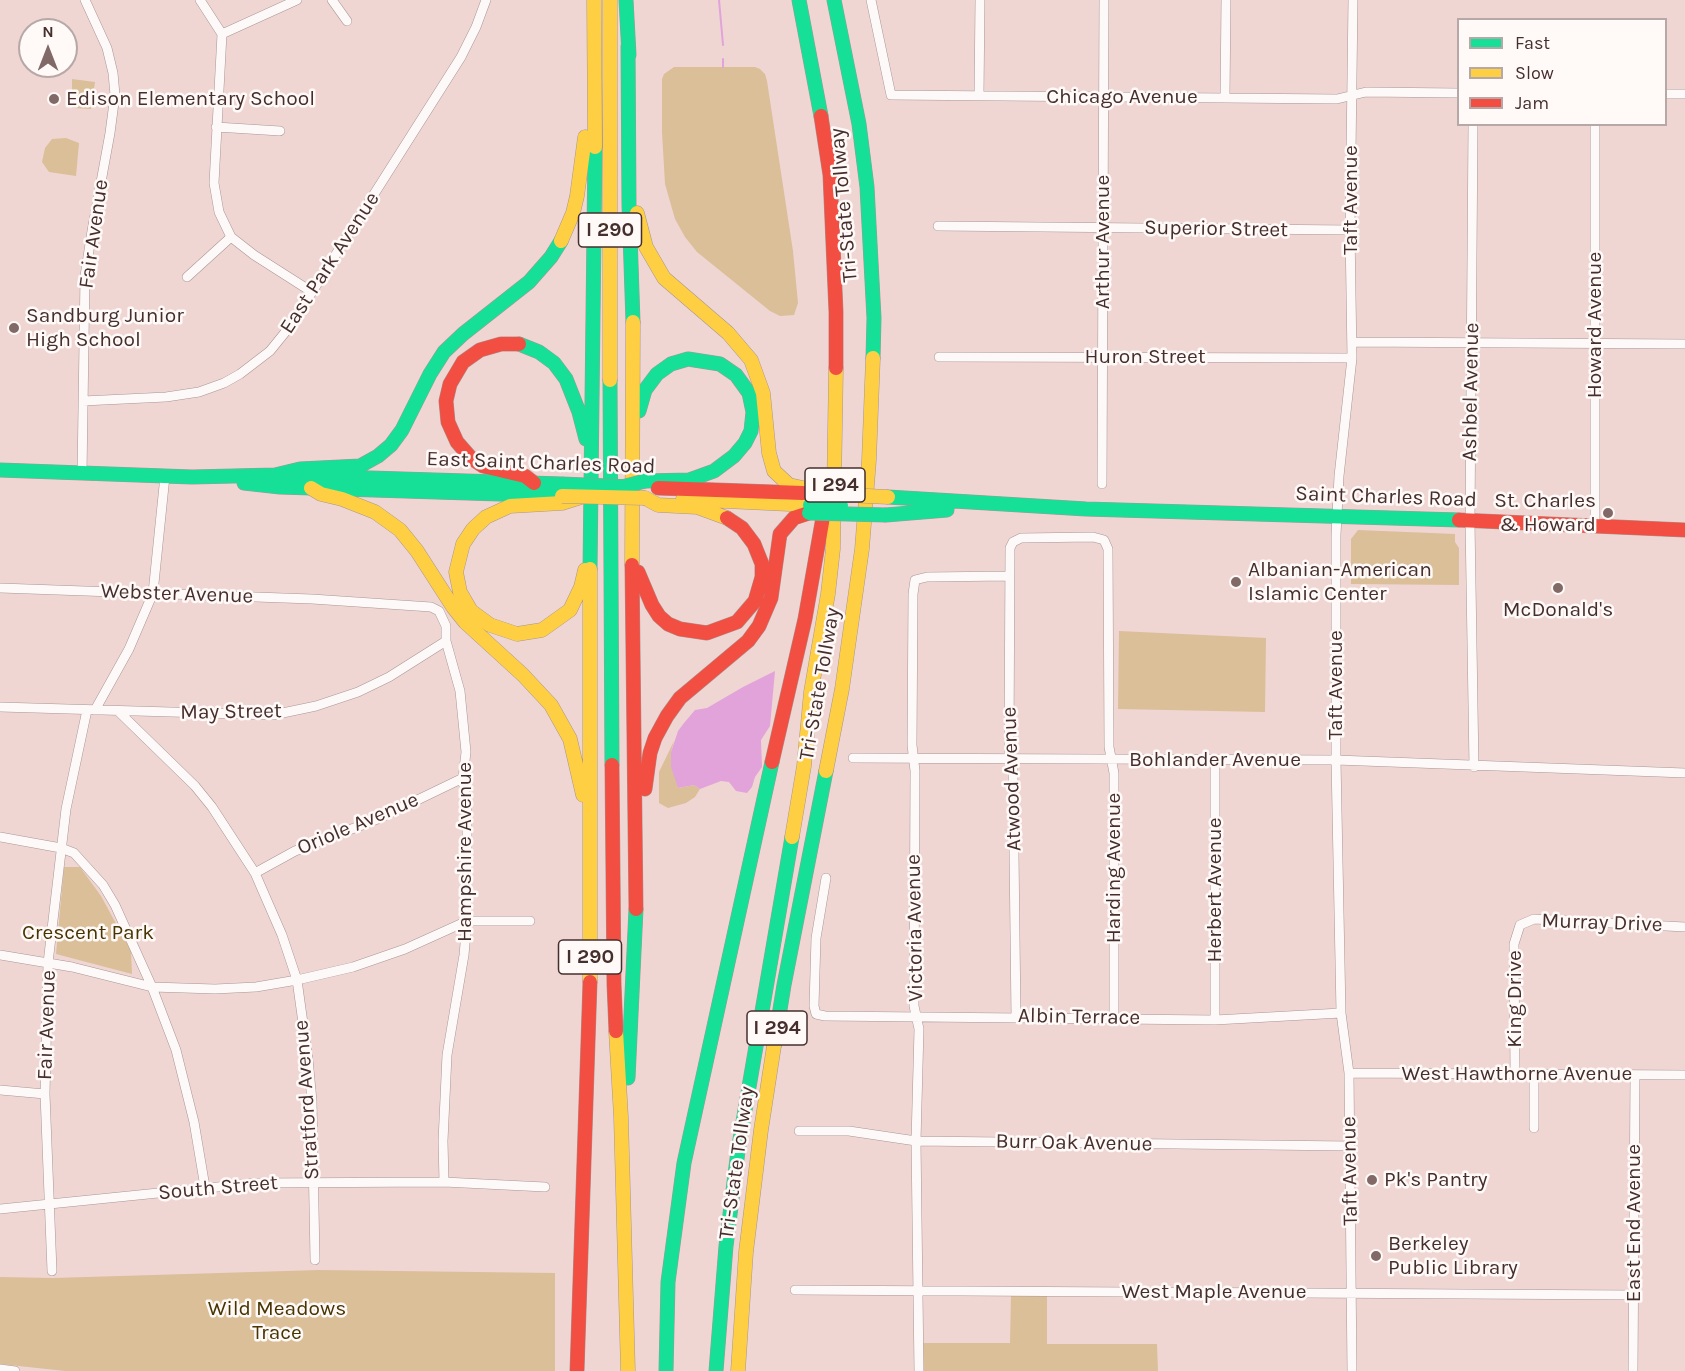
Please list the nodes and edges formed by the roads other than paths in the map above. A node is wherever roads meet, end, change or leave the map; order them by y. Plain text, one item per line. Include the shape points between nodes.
1 (85, 0) edge
2 (200, 0) edge
3 (297, 0) edge
4 (332, 0) edge
5 (486, 0) edge
6 (594, 0) edge
7 (609, 0) edge
8 (626, 0) edge
9 (799, 0) edge
10 (834, 0) edge
11 (871, 0) edge
12 (980, 0) edge
13 (1104, 0) edge
14 (1226, 0) edge
15 (1353, 0) edge
16 (347, 21) dead end
17 (594, 32) junction
18 (222, 34) junction
19 (628, 46) junction
20 (1457, 93) edge
21 (1352, 94) junction
22 (1667, 94) edge
23 (1685, 94) edge
24 (979, 96) junction
25 (1104, 97) junction
26 (1225, 98) junction
27 (1473, 126) edge
28 (1595, 126) edge
29 (216, 128) junction
30 (280, 131) dead end
31 (938, 226) dead end
32 (1103, 228) junction
33 (1350, 230) junction
34 (231, 237) junction
35 (187, 277) dead end
36 (312, 292) junction
37 (1352, 342) junction
38 (1595, 343) junction
39 (1472, 344) junction
40 (1685, 344) edge
41 (939, 357) dead end
42 (1103, 357) junction
43 (1352, 358) junction
44 (83, 401) junction
45 (633, 451) junction
46 (592, 453) junction
47 (836, 458) junction
48 (0, 471) edge
49 (82, 474) junction
50 (275, 475) junction
51 (165, 476) junction
52 (192, 477) junction
53 (534, 483) junction
54 (1102, 484) dead end
55 (311, 488) junction
56 (645, 489) junction
57 (561, 494) junction
58 (811, 500) junction
59 (887, 507) junction
60 (1086, 509) junction
61 (1337, 516) junction
62 (1470, 520) junction
63 (1595, 526) junction
64 (1685, 530) edge
65 (1013, 542) joint
66 (591, 543) junction
67 (633, 560) junction
68 (1009, 576) junction
69 (0, 588) edge
70 (153, 593) junction
71 (355, 602) joint
72 (446, 641) junction
73 (1, 706) edge
74 (91, 710) junction
75 (118, 711) junction
76 (854, 758) dead end
77 (913, 758) junction
78 (1012, 759) junction
79 (1112, 760) junction
80 (1215, 760) junction
81 (1336, 760) junction
82 (1474, 767) junction
83 (1685, 773) edge
84 (463, 778) junction
85 (0, 837) edge
86 (61, 848) junction
87 (591, 871) junction
88 (255, 873) junction
89 (826, 878) dead end
90 (636, 908) junction
91 (467, 921) junction
92 (530, 921) dead end
93 (1520, 926) joint
94 (1685, 927) edge
95 (0, 955) edge
96 (48, 963) junction
97 (297, 980) junction
98 (152, 987) junction
99 (1341, 1013) junction
100 (917, 1016) junction
101 (1016, 1017) junction
102 (1114, 1017) junction
103 (1215, 1020) junction
104 (1349, 1074) junction
105 (1515, 1074) junction
106 (1534, 1074) junction
107 (1635, 1075) junction
108 (1685, 1075) edge
109 (0, 1090) edge
110 (45, 1094) junction
111 (621, 1117) junction
112 (1534, 1128) dead end
113 (799, 1131) dead end
114 (916, 1141) junction
115 (1350, 1146) junction
116 (312, 1181) junction
117 (444, 1182) junction
118 (205, 1187) junction
119 (545, 1187) dead end
120 (50, 1204) junction
121 (0, 1209) edge
122 (315, 1260) dead end
123 (52, 1271) dead end
124 (795, 1290) dead end
125 (919, 1290) junction
126 (1352, 1293) junction
127 (1634, 1295) junction
128 (0, 1369) edge
129 (15, 1371) edge
130 (577, 1371) edge
131 (628, 1371) edge
132 (666, 1371) edge
133 (716, 1371) edge
134 (738, 1371) edge
135 (919, 1371) edge
136 (1352, 1371) edge
137 (1633, 1371) edge

1 - 44 street, Fair Avenue via 107,48 115,95 88,255
2 - 18 street
3 - 18 street
4 - 16 street
5 - 36 street, East Park Avenue via 461,57
6 - 17 main road, I 290
7 - 111 main road, I 290 via 614,961
8 - 19 main road
9 - 47 main road, Tri-State Tollway / I 294 via 830,175 836,312
10 - 134 main road, Tri-State Tollway / I 294 via 859,124 867,187 874,318 869,460 862,549 842,689 784,984 759,1141
11 - 24 street, Chicago Avenue via 891,95
12 - 24 street
13 - 25 street, Arthur Avenue
14 - 26 street
15 - 21 street, Taft Avenue
17 - 46 main road, I 290
17 - 50 main road via 577,196 566,231 551,257 529,282 444,352 402,430 378,456 360,466 300,469
18 - 29 street
19 - 45 main road
19 - 58 main road via 636,204 646,247 664,278 728,333 751,360 763,393 774,471
20 - 21 street, Chicago Avenue
21 - 26 street, Chicago Avenue via 1337,99
21 - 33 street, Taft Avenue
22 - 23 street
24 - 25 street, Chicago Avenue
25 - 26 street, Chicago Avenue
25 - 32 street, Arthur Avenue
27 - 39 street, Ashbel Avenue
28 - 38 street, Howard Avenue
29 - 30 street
29 - 34 street via 215,193
31 - 32 street, Superior Street
32 - 33 street, Superior Street
32 - 42 street, Arthur Avenue
33 - 37 street, Taft Avenue
34 - 35 street
34 - 36 street
36 - 44 street, East Park Avenue via 270,351 224,383 186,395
37 - 39 street
37 - 43 street, Taft Avenue
38 - 39 street
38 - 40 street
38 - 63 street, Howard Avenue
39 - 62 street, Ashbel Avenue
41 - 42 street, Huron Street
42 - 43 street, Huron Street
42 - 54 street, Arthur Avenue
43 - 61 street, Taft Avenue
44 - 49 street, Fair Avenue
45 - 56 main road via 645,390 671,364 688,359 720,364 736,375 749,393 751,430 734,456 714,471
45 - 67 main road
46 - 53 main road via 570,387 554,363 539,351 519,344 480,350 463,362 448,388 446,410 450,429 464,452 481,465 525,476
46 - 66 main road, I 290
47 - 132 main road via 805,619 684,1163 669,1264
47 - 133 main road, Tri-State Tollway / I 294 via 828,594 804,766 740,1140
48 - 49 main road, East Saint Charles Road
49 - 51 main road, East Saint Charles Road
50 - 52 main road, East Saint Charles Road
50 - 53 main road, East Saint Charles Road
51 - 52 main road, East Saint Charles Road
51 - 70 street, Fair Avenue
52 - 55 main road, East Saint Charles Road
53 - 57 main road, East Saint Charles Road
55 - 57 main road, East Saint Charles Road
55 - 87 main road via 375,512 400,530 465,622 551,705 570,739 581,785
56 - 57 main road, East Saint Charles Road, bridge via 583,496
56 - 57 main road, East Saint Charles Road, bridge via 622,487
56 - 58 main road, East Saint Charles Road
56 - 67 main road via 658,505 697,507 732,520 749,536 759,554 760,585 754,601 737,622 707,633 692,632 668,624 659,616
57 - 66 main road via 510,506 486,517 473,529 456,565 458,585 467,606 490,625 517,634 542,630 570,610 581,587
58 - 59 main road, bridge
58 - 59 main road, bridge via 837,494
58 - 90 main road via 780,534 771,598 759,626 748,641 680,698 655,738 646,768 643,890
59 - 60 main road, Saint Charles Road
59 - 60 main road, Saint Charles Road via 1005,512
60 - 61 main road, Saint Charles Road
61 - 62 main road, Saint Charles Road
61 - 81 street, Taft Avenue
62 - 63 main road, Saint Charles Road
62 - 82 street, Ashbel Avenue
63 - 64 main road, Saint Charles Road
65 - 68 street, Atwood Avenue
65 - 79 street, Harding Avenue via 1021,538 1104,540 1108,549
66 - 87 main road, I 290
67 - 90 main road
68 - 77 street, Victoria Avenue via 915,580
68 - 78 street, Atwood Avenue
69 - 70 street, Webster Avenue
70 - 71 street, Webster Avenue
70 - 74 street, Fair Avenue via 129,650
71 - 72 street, Hampshire Avenue via 439,610 445,621
72 - 75 street, May Street via 373,685 295,711 259,716
72 - 84 street, Hampshire Avenue via 460,691 466,752
73 - 74 street, May Street
74 - 75 street, May Street
74 - 86 street, Fair Avenue via 71,782
75 - 88 street, Stratford Avenue via 195,786
76 - 77 street, Bohlander Avenue
77 - 78 street, Bohlander Avenue
77 - 100 street, Victoria Avenue
78 - 79 street, Bohlander Avenue
78 - 101 street, Atwood Avenue
79 - 80 street, Bohlander Avenue
79 - 102 street, Harding Avenue
80 - 81 street, Bohlander Avenue
80 - 103 street, Herbert Avenue
81 - 82 street, Bohlander Avenue
81 - 99 street, Taft Avenue
82 - 83 street, Bohlander Avenue
84 - 88 street, Oriole Avenue via 380,818 295,851
84 - 91 street, Hampshire Avenue
85 - 86 street
86 - 96 street, Fair Avenue
86 - 98 street via 74,853 103,885 129,932
87 - 130 main road, I 290
88 - 97 street, Stratford Avenue
89 - 100 street, Albin Terrace via 816,938 816,1014
90 - 111 main road via 628,1079
91 - 92 street
91 - 97 street via 371,961
91 - 117 street, Hampshire Avenue via 447,1055
93 - 94 street, Murray Drive via 1534,919
93 - 105 street, King Drive via 1514,944
95 - 96 street
96 - 98 street
96 - 110 street, Fair Avenue
97 - 98 street via 225,988
97 - 116 street, Stratford Avenue via 310,1080
98 - 118 street via 186,1086
99 - 103 street, Albin Terrace
99 - 104 street, Taft Avenue
100 - 101 street, Albin Terrace
100 - 114 street, Victoria Avenue
101 - 102 street, Albin Terrace
102 - 103 street, Albin Terrace
104 - 105 street, West Hawthorne Avenue
104 - 115 street, Taft Avenue
105 - 106 street, West Hawthorne Avenue
106 - 107 street, West Hawthorne Avenue
106 - 112 street
107 - 108 street, West Hawthorne Avenue
107 - 127 street, East End Avenue
109 - 110 street
110 - 120 street, Fair Avenue
111 - 131 main road, I 290
113 - 114 street, Burr Oak Avenue via 849,1131
114 - 115 street, Burr Oak Avenue
114 - 125 street, Victoria Avenue
115 - 126 street, Taft Avenue
116 - 117 street, South Street
116 - 118 street, South Street
116 - 122 street, Stratford Avenue
117 - 119 street, South Street
118 - 120 street, South Street
120 - 121 street, South Street
120 - 123 street, Fair Avenue
124 - 125 street, West Maple Avenue
125 - 126 street, West Maple Avenue
125 - 135 street, Victoria Avenue
126 - 127 street, West Maple Avenue
126 - 136 street, Taft Avenue
127 - 137 street, East End Avenue
128 - 129 street

